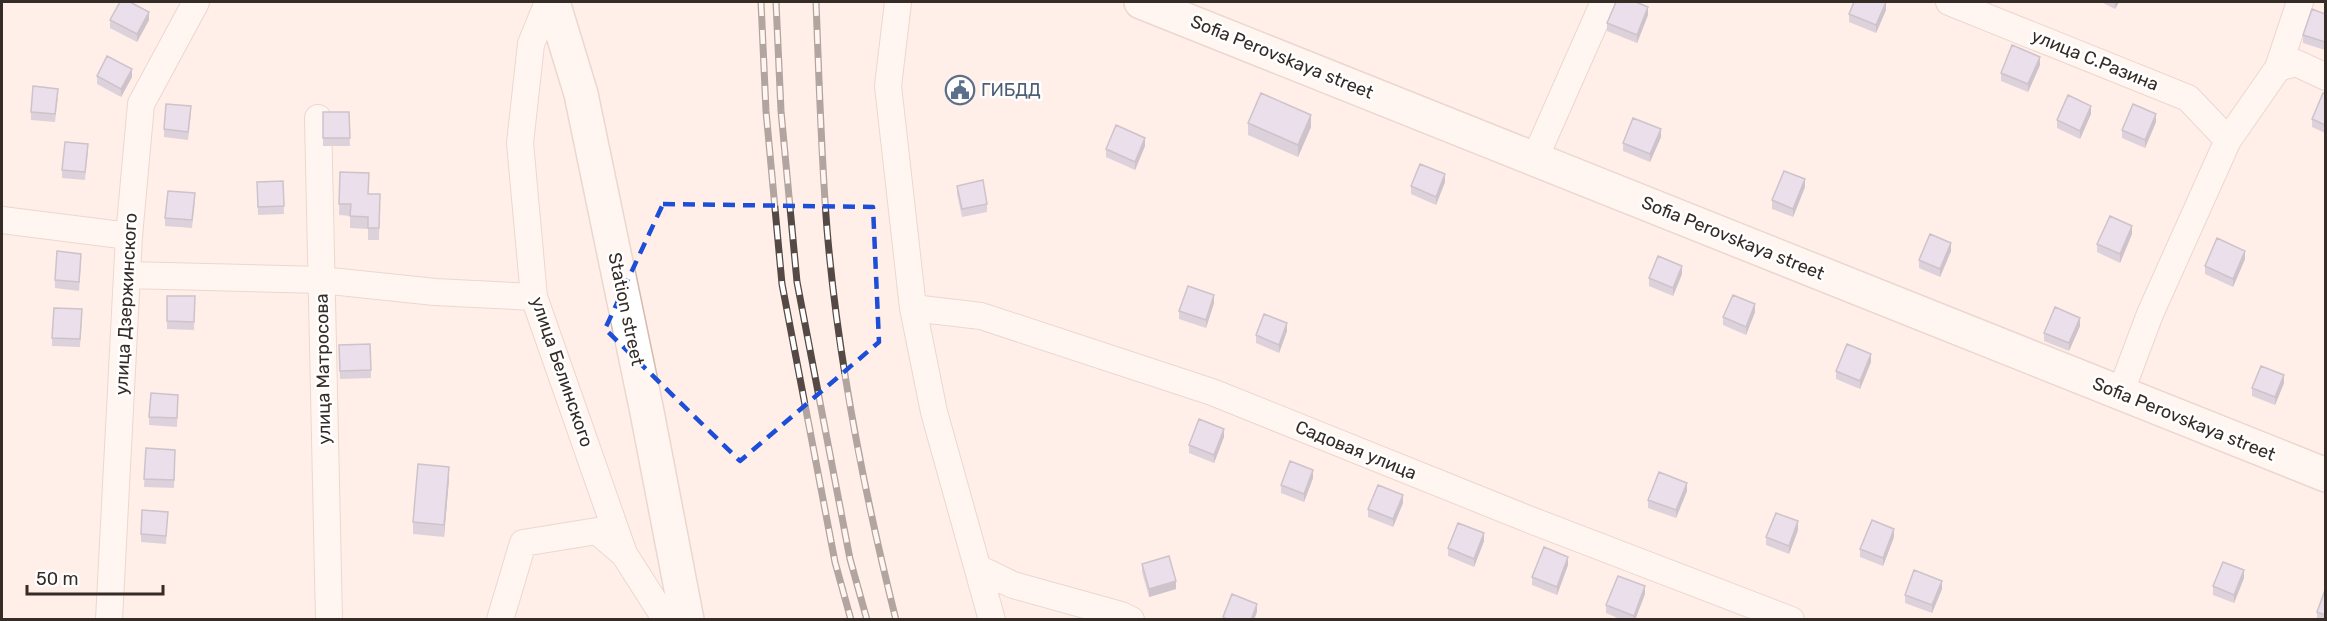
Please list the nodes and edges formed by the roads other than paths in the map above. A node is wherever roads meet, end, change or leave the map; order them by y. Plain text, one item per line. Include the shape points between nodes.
1 (196, 2) edge
2 (548, 2) edge
3 (553, 2) edge
4 (898, 2) edge
5 (1141, 2) edge
6 (1604, 2) edge
7 (1949, 2) edge
8 (2300, 2) edge
9 (2278, 68) junction
10 (2325, 76) edge
11 (318, 118) dead end
12 (2228, 140) junction
13 (1535, 158) junction
14 (2, 220) edge
15 (129, 236) junction
16 (127, 275) junction
17 (321, 280) junction
18 (534, 297) junction
19 (913, 308) junction
20 (2120, 394) junction
21 (2325, 475) edge
22 (624, 554) junction
23 (978, 568) junction
24 (109, 620) edge
25 (329, 620) edge
26 (500, 620) edge
27 (669, 620) edge
28 (687, 620) edge
29 (992, 620) edge
30 (1131, 620) edge
31 (1791, 620) edge

1 - 15 street, улица Дзержинского via 141,104
2 - 18 street, улица Белинского via 531,44 520,143
3 - 28 main road, Station street via 581,94
4 - 19 street via 888,86
5 - 13 main road, Sofia Perovskaya street
6 - 13 street
7 - 12 street, улица С.Разина via 2188,98
8 - 9 street
9 - 10 street via 2296,63
9 - 12 street
11 - 17 street, улица Матросова
12 - 20 street via 2150,315
13 - 20 main road, Sofia Perovskaya street
14 - 15 street
15 - 16 street, улица Дзержинского
16 - 17 street
16 - 24 street, улица Дзержинского
17 - 18 street
17 - 25 street, улица Матросова
18 - 22 street, улица Белинского
19 - 23 street via 934,412
19 - 31 street, Садовая улица via 981,316 1212,392
20 - 21 main road, Sofia Perovskaya street
22 - 26 street via 597,531 523,543
22 - 27 street, улица Белинского
23 - 29 street
23 - 30 street via 1013,585

